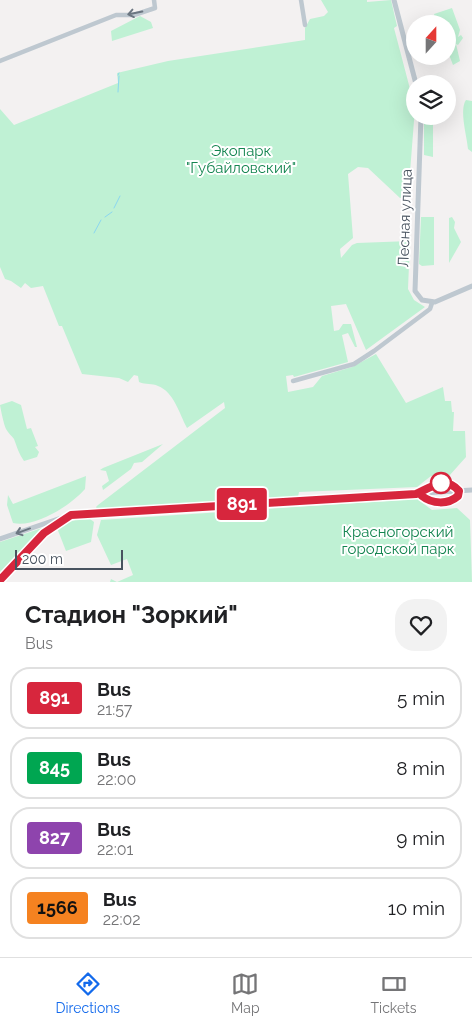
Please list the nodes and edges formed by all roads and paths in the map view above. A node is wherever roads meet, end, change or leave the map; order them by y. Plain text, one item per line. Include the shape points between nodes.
1 (154, 0) edge
2 (301, 0) edge
3 (394, 0) edge
4 (305, 26) dead end
5 (0, 61) edge
6 (414, 75) edge
7 (421, 125) edge
8 (472, 286) edge
9 (432, 303) junction
10 (292, 381) dead end
11 (472, 490) edge
12 (71, 515) junction
13 (40, 525) junction
14 (44, 533) junction
15 (0, 539) edge
16 (0, 580) edge

1 -> 5 street via 155,8 134,15 116,15
2 - 4 street
3 - 6 street
7 - 9 street, Лесная улица via 414,283 418,296
8 - 9 street
9 - 10 street via 430,309 354,364
11 - 12 street
12 - 13 street
12 - 14 street
13 - 14 street via 44,526
13 -> 15 street
14 - 16 street

